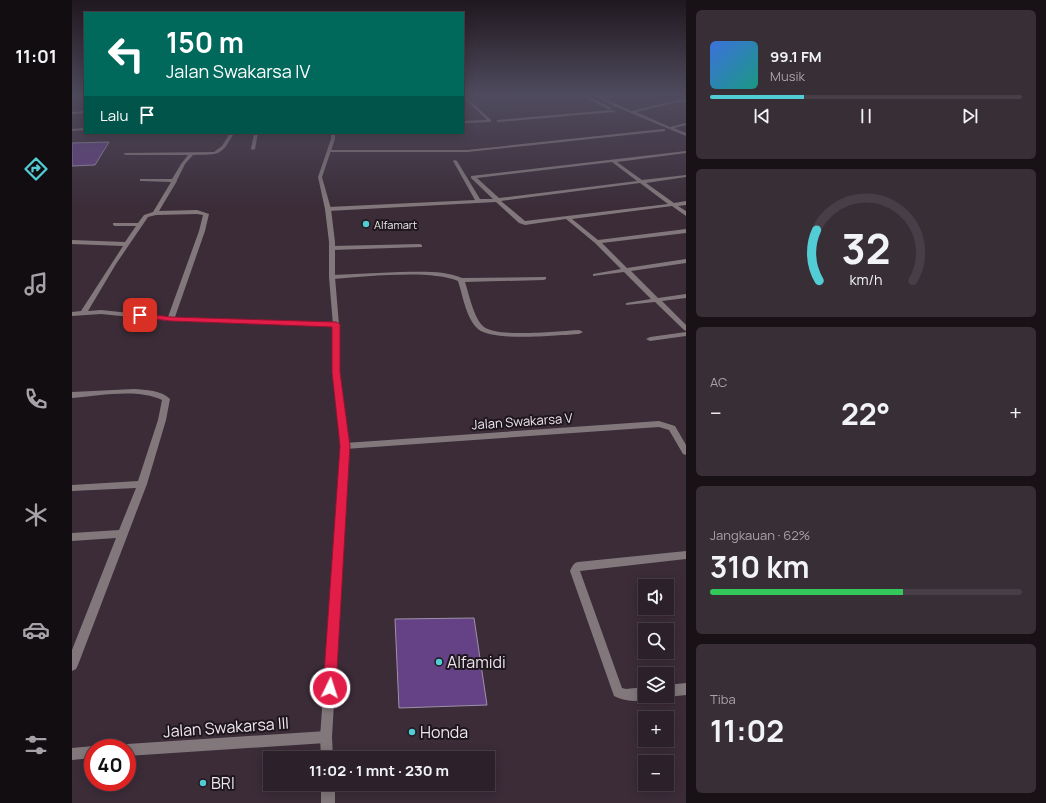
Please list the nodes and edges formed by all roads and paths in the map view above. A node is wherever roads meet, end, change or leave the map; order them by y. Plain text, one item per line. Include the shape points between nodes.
1 (648, 131) edge
2 (231, 134) edge
3 (256, 134) edge
4 (333, 134) edge
5 (253, 149) dead end
6 (329, 151) junction
7 (686, 152) edge
8 (126, 154) dead end
9 (191, 154) junction
10 (455, 161) dead end
11 (614, 161) junction
12 (686, 176) edge
13 (142, 180) dead end
14 (174, 180) junction
15 (641, 182) junction
16 (496, 200) junction
17 (478, 201) junction
18 (686, 203) edge
19 (673, 205) junction
20 (328, 210) junction
21 (155, 213) junction
22 (686, 214) edge
23 (568, 218) junction
24 (115, 224) dead end
25 (141, 225) junction
26 (686, 231) edge
27 (72, 242) edge
28 (597, 242) junction
29 (127, 244) junction
30 (420, 246) dead end
31 (332, 248) junction
32 (686, 260) edge
33 (625, 270) junction
34 (595, 275) dead end
35 (332, 277) junction
36 (544, 278) dead end
37 (461, 280) junction
38 (686, 296) edge
39 (658, 301) junction
40 (628, 304) dead end
41 (83, 313) junction
42 (72, 314) edge
43 (171, 319) junction
44 (336, 324) junction
45 (686, 329) edge
46 (579, 332) dead end
47 (686, 334) edge
48 (650, 339) dead end
49 (72, 395) edge
50 (345, 446) junction
51 (686, 452) edge
52 (142, 484) junction
53 (72, 488) edge
54 (122, 534) junction
55 (72, 537) edge
56 (686, 555) edge
57 (72, 665) edge
58 (686, 689) edge
59 (674, 690) edge
60 (638, 694) edge
61 (326, 737) junction
62 (136, 749) edge
63 (327, 751) edge
64 (84, 753) edge
65 (72, 754) edge
66 (328, 791) edge
67 (328, 803) edge

1 - 6 street via 467,151
2 - 9 street via 218,152
3 - 5 street
4 - 6 street
6 - 20 street via 320,177
7 - 11 street
8 - 9 street
9 - 14 street
10 - 17 street
11 - 15 street
11 - 16 street via 473,177
12 - 15 street
13 - 14 street
14 - 21 street
15 - 16 street
15 - 19 street
16 - 17 street
16 - 23 street via 523,223
17 - 20 street
18 - 19 street
19 - 22 street
19 - 23 street
20 - 31 street
21 - 25 street via 146,216
21 - 43 street via 206,214
23 - 28 street
24 - 25 street
25 - 29 street
26 - 28 street
27 - 29 street
28 - 33 street
29 - 41 street
30 - 31 street
31 - 35 street
32 - 33 street
33 - 34 street
33 - 39 street
35 - 37 street via 414,273 452,276
35 - 44 street
36 - 37 street
37 - 46 street via 472,312 486,332
38 - 39 street
39 - 40 street
39 - 45 street
41 - 42 street
41 - 43 street via 101,312
43 - 44 street
44 - 50 street via 336,372
47 - 48 street
49 - 52 street via 144,391 166,399
50 - 51 street, Jalan Swakarsa V via 659,424 672,428
50 - 61 street
52 - 53 street
52 - 54 street
54 - 55 street
54 - 57 street
56 - 60 street via 578,566 575,571 618,692 626,695
58 - 59 street
61 - 62 street, Jalan Swakarsa III
61 - 63 street
64 - 65 street
66 - 67 street

